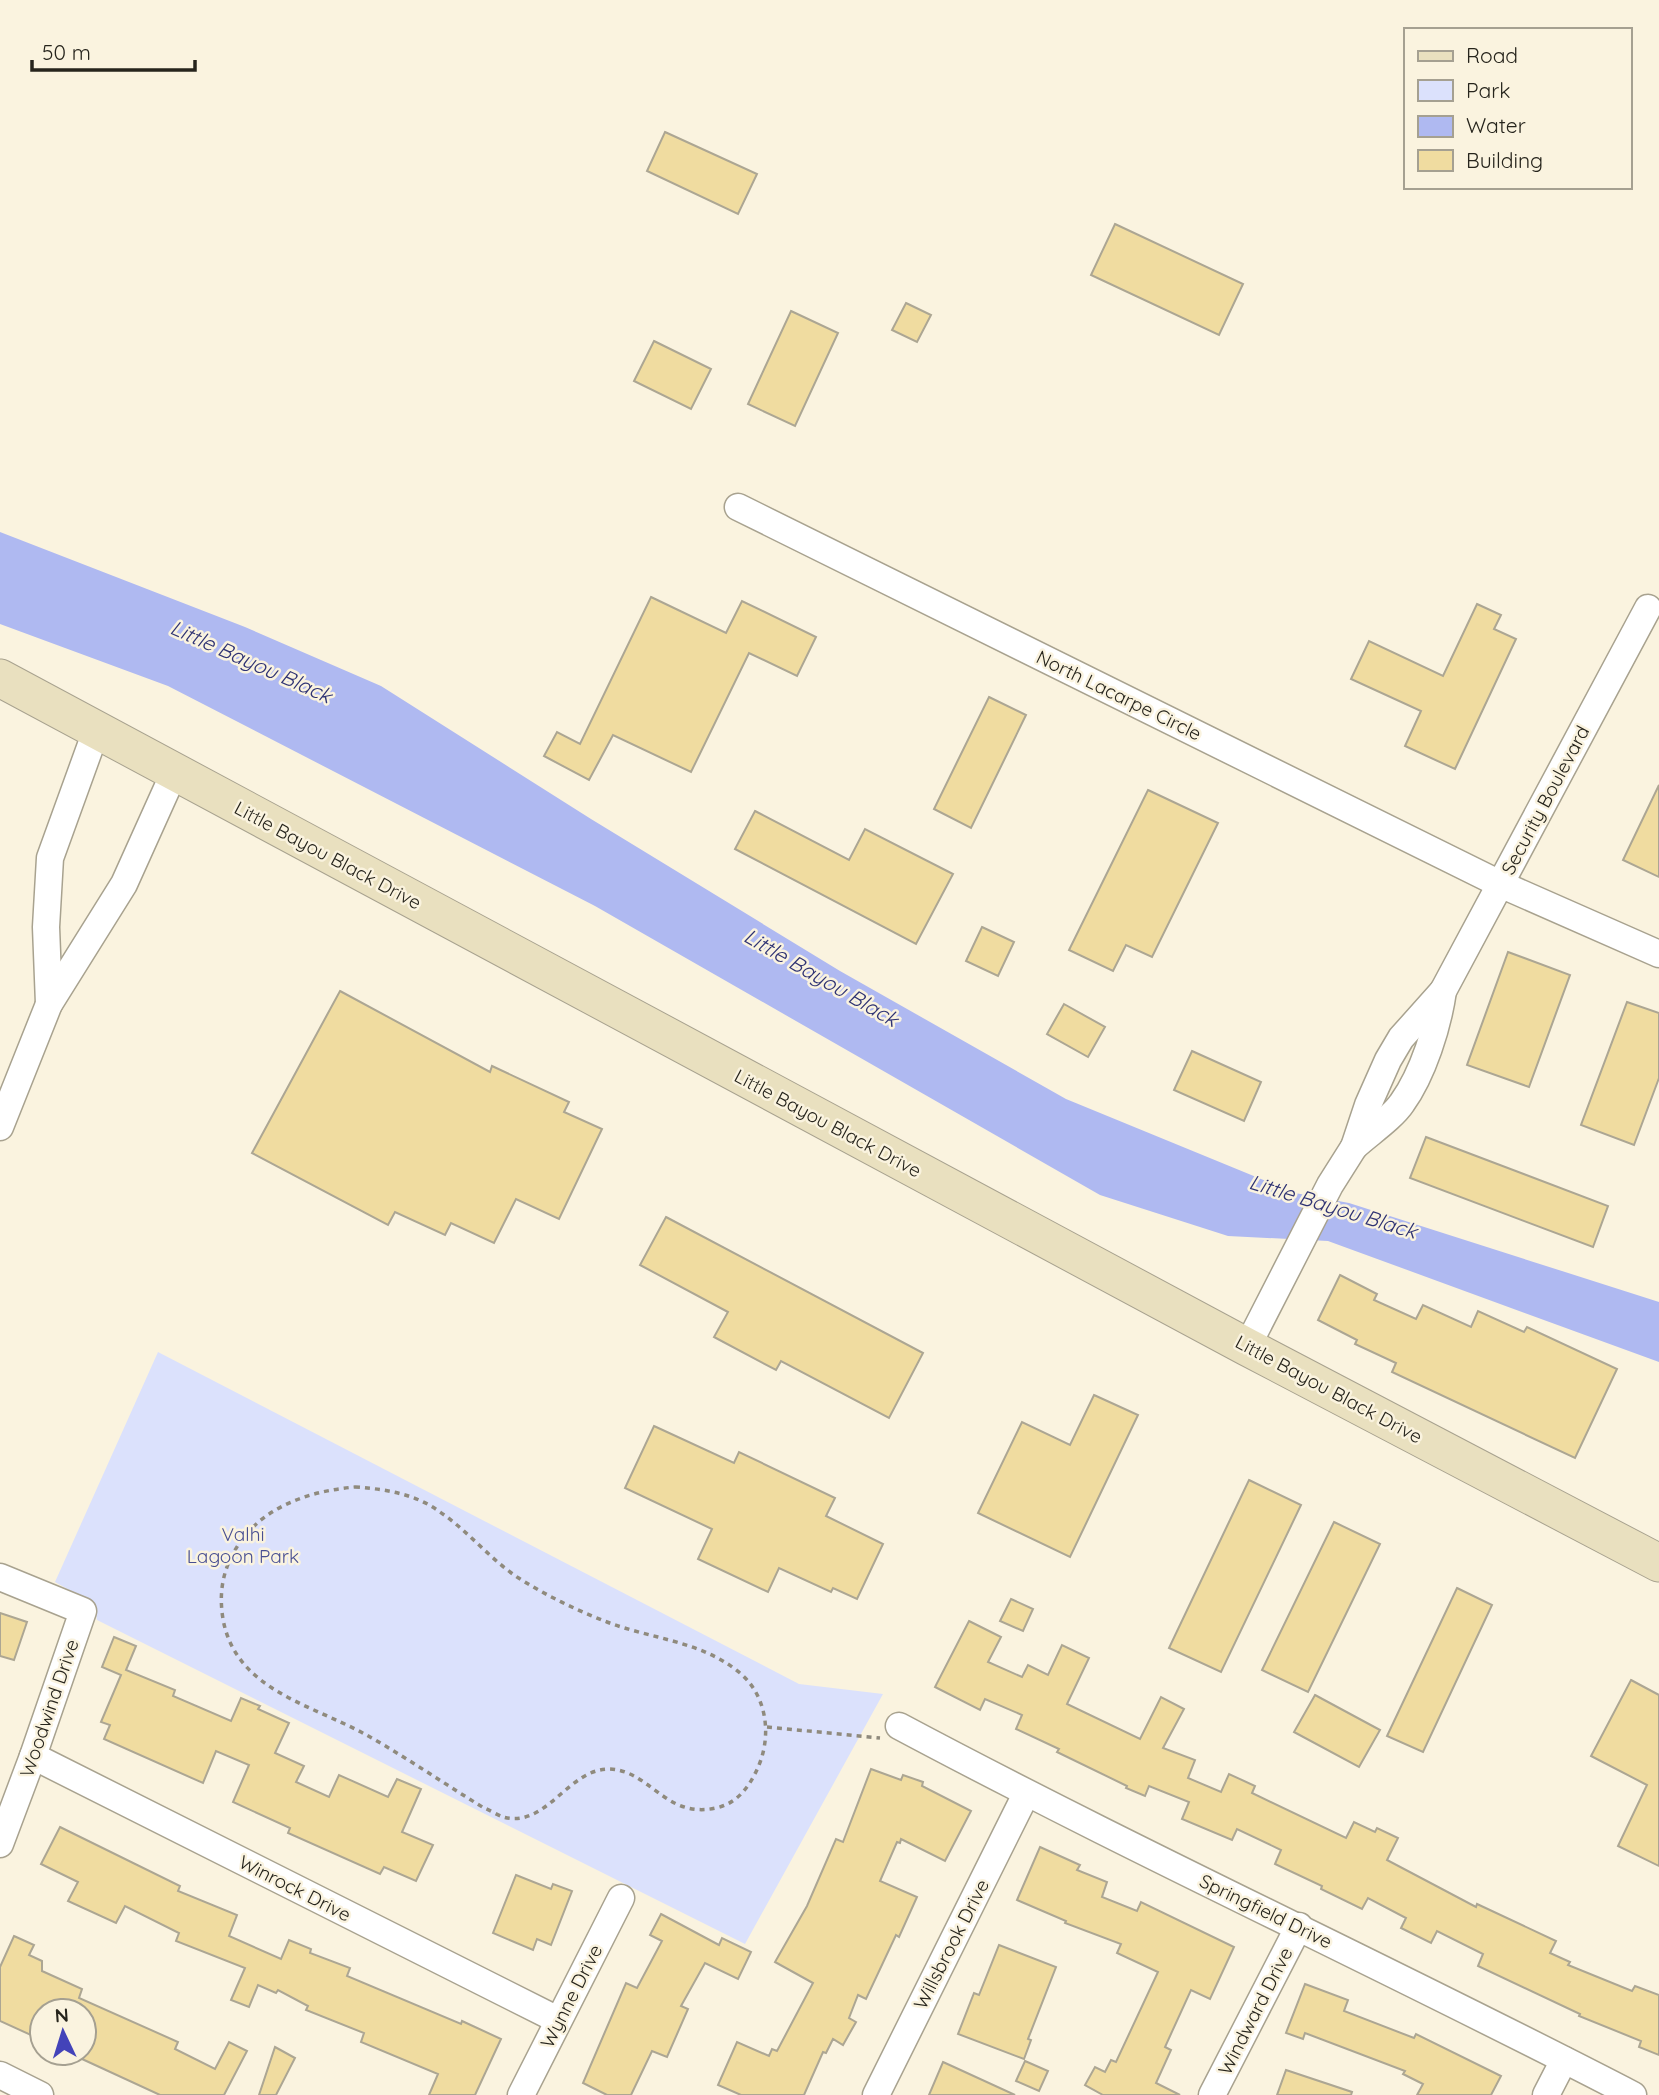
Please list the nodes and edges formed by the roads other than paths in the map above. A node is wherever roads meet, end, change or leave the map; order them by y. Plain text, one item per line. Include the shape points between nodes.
1 (738, 507) dead end
2 (1648, 608) dead end
3 (0, 678) edge
4 (96, 731) junction
5 (174, 773) junction
6 (1500, 884) junction
7 (1659, 954) edge
8 (48, 1004) junction
9 (0, 1127) edge
10 (1247, 1347) junction
11 (1659, 1563) edge
12 (0, 1577) edge
13 (893, 1733) road end
14 (33, 1756) junction
15 (1026, 1794) junction
16 (0, 1844) edge
17 (621, 1898) dead end
18 (1298, 1926) junction
19 (558, 2020) junction
20 (1564, 2060) junction
21 (0, 2075) edge
22 (40, 2095) edge
23 (521, 2095) edge
24 (876, 2095) edge
25 (1212, 2095) edge
26 (1546, 2095) edge
27 (1633, 2095) edge

1 - 6 street, North Lacarpe Circle
2 - 6 street, Security Boulevard
3 - 4 main road, Little Bayou Black Drive
4 - 5 main road, Little Bayou Black Drive
4 - 8 street via 50,858
5 - 8 street via 124,884
5 - 10 main road, Little Bayou Black Drive
6 - 7 street, North Lacarpe Circle
6 - 10 street, Security Boulevard via 1443,991 1429,1051 1402,1104 1354,1147
8 - 9 street
10 - 11 main road, Little Bayou Black Drive
12 - 14 street, Woodwind Drive via 83,1611
13 - 15 street, Springfield Drive
14 - 16 street, Woodwind Drive
14 - 19 street, Winrock Drive
15 - 18 street, Springfield Drive
15 - 24 street, Willsbrook Drive
17 - 19 street, Wynne Drive
18 - 20 street, Springfield Drive
18 - 25 street, Windward Drive
19 - 23 street, Wynne Drive
20 - 26 street
20 - 27 street, Springfield Drive
21 - 22 street

